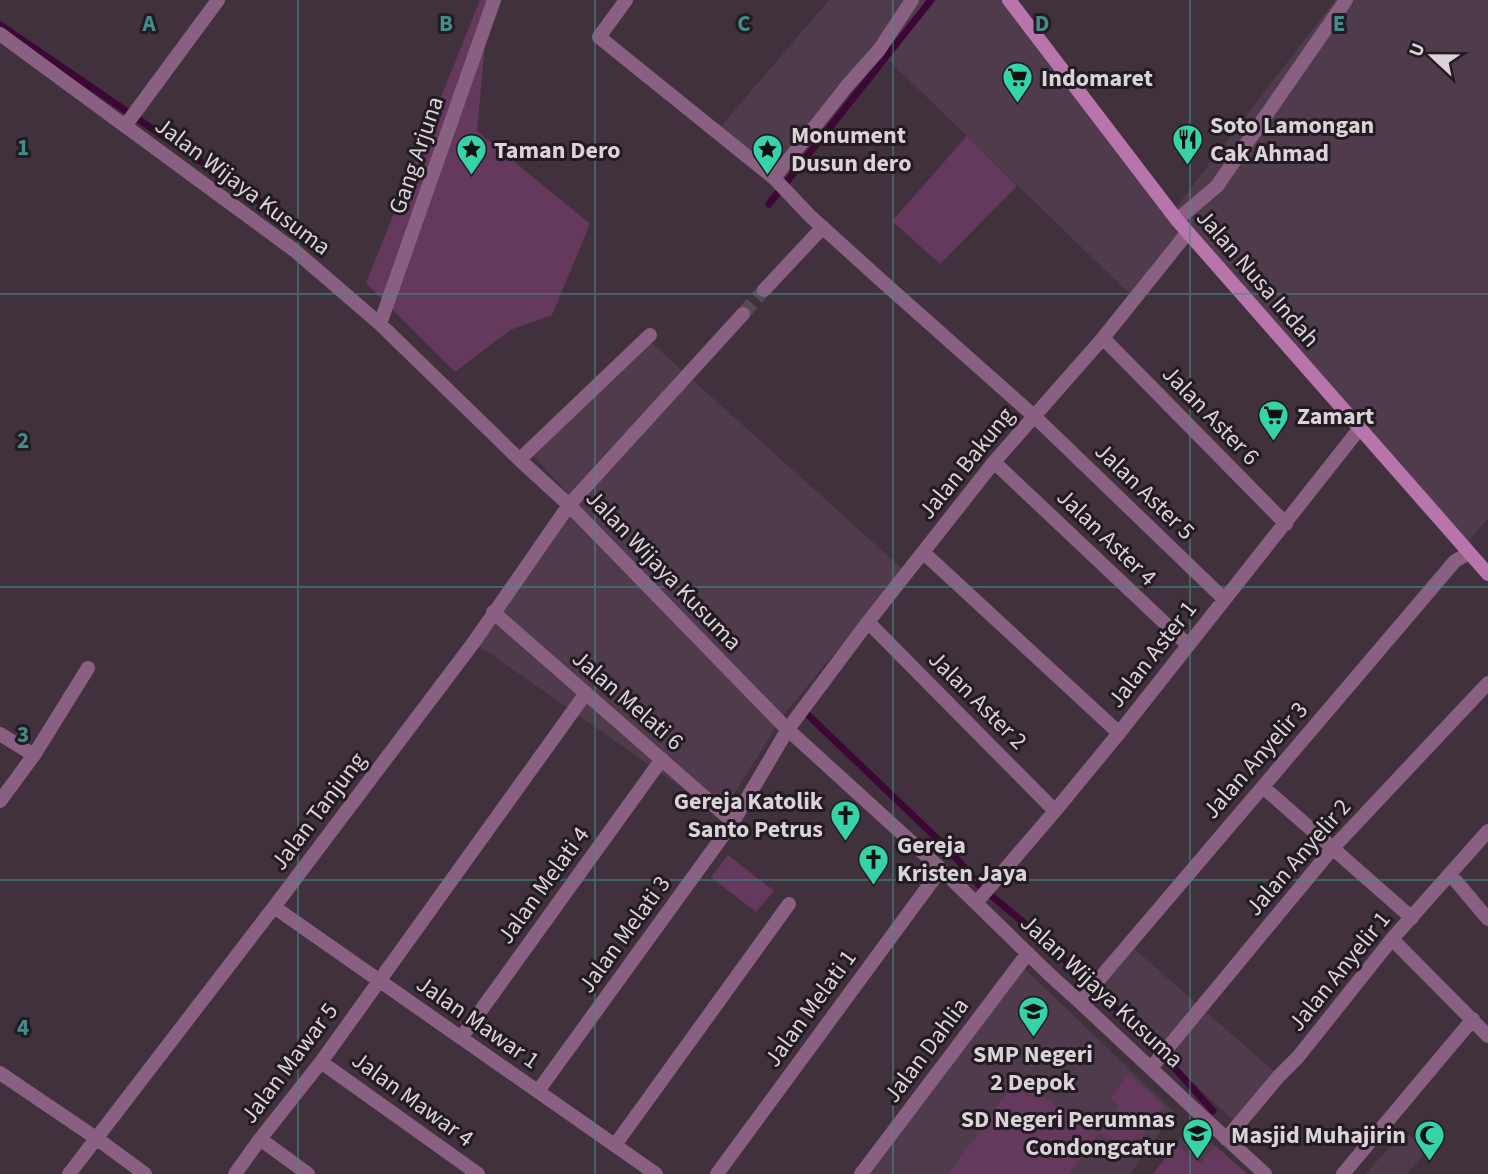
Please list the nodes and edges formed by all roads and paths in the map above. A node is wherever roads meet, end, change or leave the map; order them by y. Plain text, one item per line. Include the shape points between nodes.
1 (218, 0) edge
2 (494, 0) edge
3 (626, 0) edge
4 (912, 0) edge
5 (1009, 0) edge
6 (1346, 0) edge
7 (0, 34) edge
8 (125, 126) junction
9 (774, 178) junction
10 (1177, 220) junction
11 (822, 227) junction
12 (1188, 232) junction
13 (764, 290) tunnel mouth
14 (743, 314) tunnel mouth
15 (380, 324) junction
16 (650, 335) dead end
17 (1103, 338) junction
18 (1034, 416) junction
19 (1360, 428) junction
20 (520, 459) junction
21 (994, 462) junction
22 (569, 505) junction
23 (1286, 524) junction
24 (924, 552) junction
25 (1469, 553) junction
26 (1488, 574) edge
27 (1224, 599) junction
28 (493, 612) junction
29 (868, 622) junction
30 (1188, 645) junction
31 (88, 668) dead end
32 (1488, 683) edge
33 (586, 693) junction
34 (788, 729) junction
35 (1119, 733) junction
36 (0, 734) edge
37 (34, 755) junction
38 (662, 759) junction
39 (1263, 787) junction
40 (0, 801) edge
41 (1055, 811) junction
42 (733, 822) junction
43 (1488, 831) edge
44 (1332, 849) junction
45 (941, 869) junction
46 (1450, 874) junction
47 (981, 896) junction
48 (789, 904) dead end
49 (274, 907) junction
50 (1412, 918) junction
51 (1488, 919) edge
52 (1392, 939) junction
53 (1028, 953) junction
54 (379, 979) junction
55 (1083, 1000) junction
56 (1473, 1019) junction
57 (1488, 1036) edge
58 (461, 1038) junction
59 (321, 1062) junction
60 (1152, 1067) junction
61 (0, 1073) edge
62 (538, 1091) junction
63 (96, 1138) junction
64 (260, 1139) junction
65 (1226, 1139) junction
66 (615, 1145) junction
67 (69, 1174) edge
68 (145, 1174) edge
69 (234, 1174) edge
70 (308, 1174) edge
71 (478, 1174) edge
72 (656, 1174) edge
73 (717, 1174) edge
74 (861, 1174) edge
75 (1265, 1174) edge
76 (1343, 1174) edge

1 - 8 street
2 - 15 street, Gang Arjuna
3 - 9 street, Jalan Aster 5 via 599,37
4 - 9 street via 878,50
5 - 10 main road, Jalan Nusa Indah
6 - 10 street via 1217,186
7 - 8 street, Jalan Wijaya Kusuma
8 - 15 street, Jalan Wijaya Kusuma via 294,250
9 - 11 street, Jalan Aster 5
10 - 12 main road, Jalan Nusa Indah
11 - 13 street
11 - 18 street, Jalan Aster 5
12 - 17 street, Jalan Bakung
12 - 19 main road, Jalan Nusa Indah
14 - 22 street, Jalan Tanjung
15 - 20 street, Jalan Wijaya Kusuma
16 - 20 street
17 - 18 street, Jalan Bakung
17 - 23 street, Jalan Aster 6
18 - 21 street, Jalan Bakung
18 - 27 street, Jalan Aster 5
19 - 23 street, Jalan Aster 1
19 - 25 main road, Jalan Nusa Indah
20 - 22 street, Jalan Wijaya Kusuma
21 - 24 street, Jalan Bakung
21 - 30 street, Jalan Aster 4
22 - 28 street, Jalan Tanjung
22 - 34 street, Jalan Wijaya Kusuma
23 - 27 street, Jalan Aster 1
24 - 29 street, Jalan Bakung
24 - 35 street
25 - 26 main road, Jalan Nusa Indah
25 - 39 street, Jalan Anyelir 3 via 1455,561
27 - 30 street, Jalan Aster 1
28 - 33 street, Jalan Melati 6
28 - 49 street, Jalan Tanjung
29 - 34 street, Jalan Bakung
29 - 41 street, Jalan Aster 2
30 - 35 street, Jalan Aster 1
31 - 37 street
32 - 44 street, Jalan Anyelir 2
33 - 38 street, Jalan Melati 6
33 - 54 street, Jalan Mawar 5
34 - 42 street, Jalan Melati 3
34 - 45 street, Jalan Wijaya Kusuma
35 - 41 street, Jalan Aster 1
36 - 37 street
37 - 40 street
38 - 42 street, Jalan Melati 6
38 - 58 street, Jalan Melati 4
39 - 44 street
39 - 55 street, Jalan Anyelir 3
41 - 47 street, Jalan Aster 1
42 - 62 street, Jalan Melati 3
43 - 46 street, Jalan Anyelir 1
44 - 50 street
44 - 60 street, Jalan Anyelir 2
45 - 47 street, Jalan Wijaya Kusuma
45 - 73 street, Jalan Melati 1
46 - 50 street, Jalan Anyelir 1
46 - 51 street
47 - 53 street, Jalan Wijaya Kusuma
48 - 66 street
49 - 54 street, Jalan Mawar 1
49 - 63 street, Jalan Tanjung
50 - 52 street, Jalan Anyelir 1
52 - 56 street
52 - 65 street, Jalan Anyelir 1 via 1298,1058
53 - 55 street, Jalan Wijaya Kusuma
53 - 74 street, Jalan Dahlia
54 - 58 street, Jalan Mawar 1
54 - 59 street, Jalan Mawar 5
55 - 60 street, Jalan Wijaya Kusuma
56 - 57 street
56 - 76 street
58 - 62 street, Jalan Mawar 1
59 - 64 street, Jalan Mawar 5
59 - 71 street, Jalan Mawar 4
60 - 65 street, Jalan Wijaya Kusuma
61 - 63 street
62 - 66 street, Jalan Mawar 1
63 - 67 street, Jalan Tanjung
63 - 68 street
64 - 69 street, Jalan Mawar 5
64 - 70 street
65 - 75 street, Jalan Wijaya Kusuma
66 - 72 street, Jalan Mawar 1

